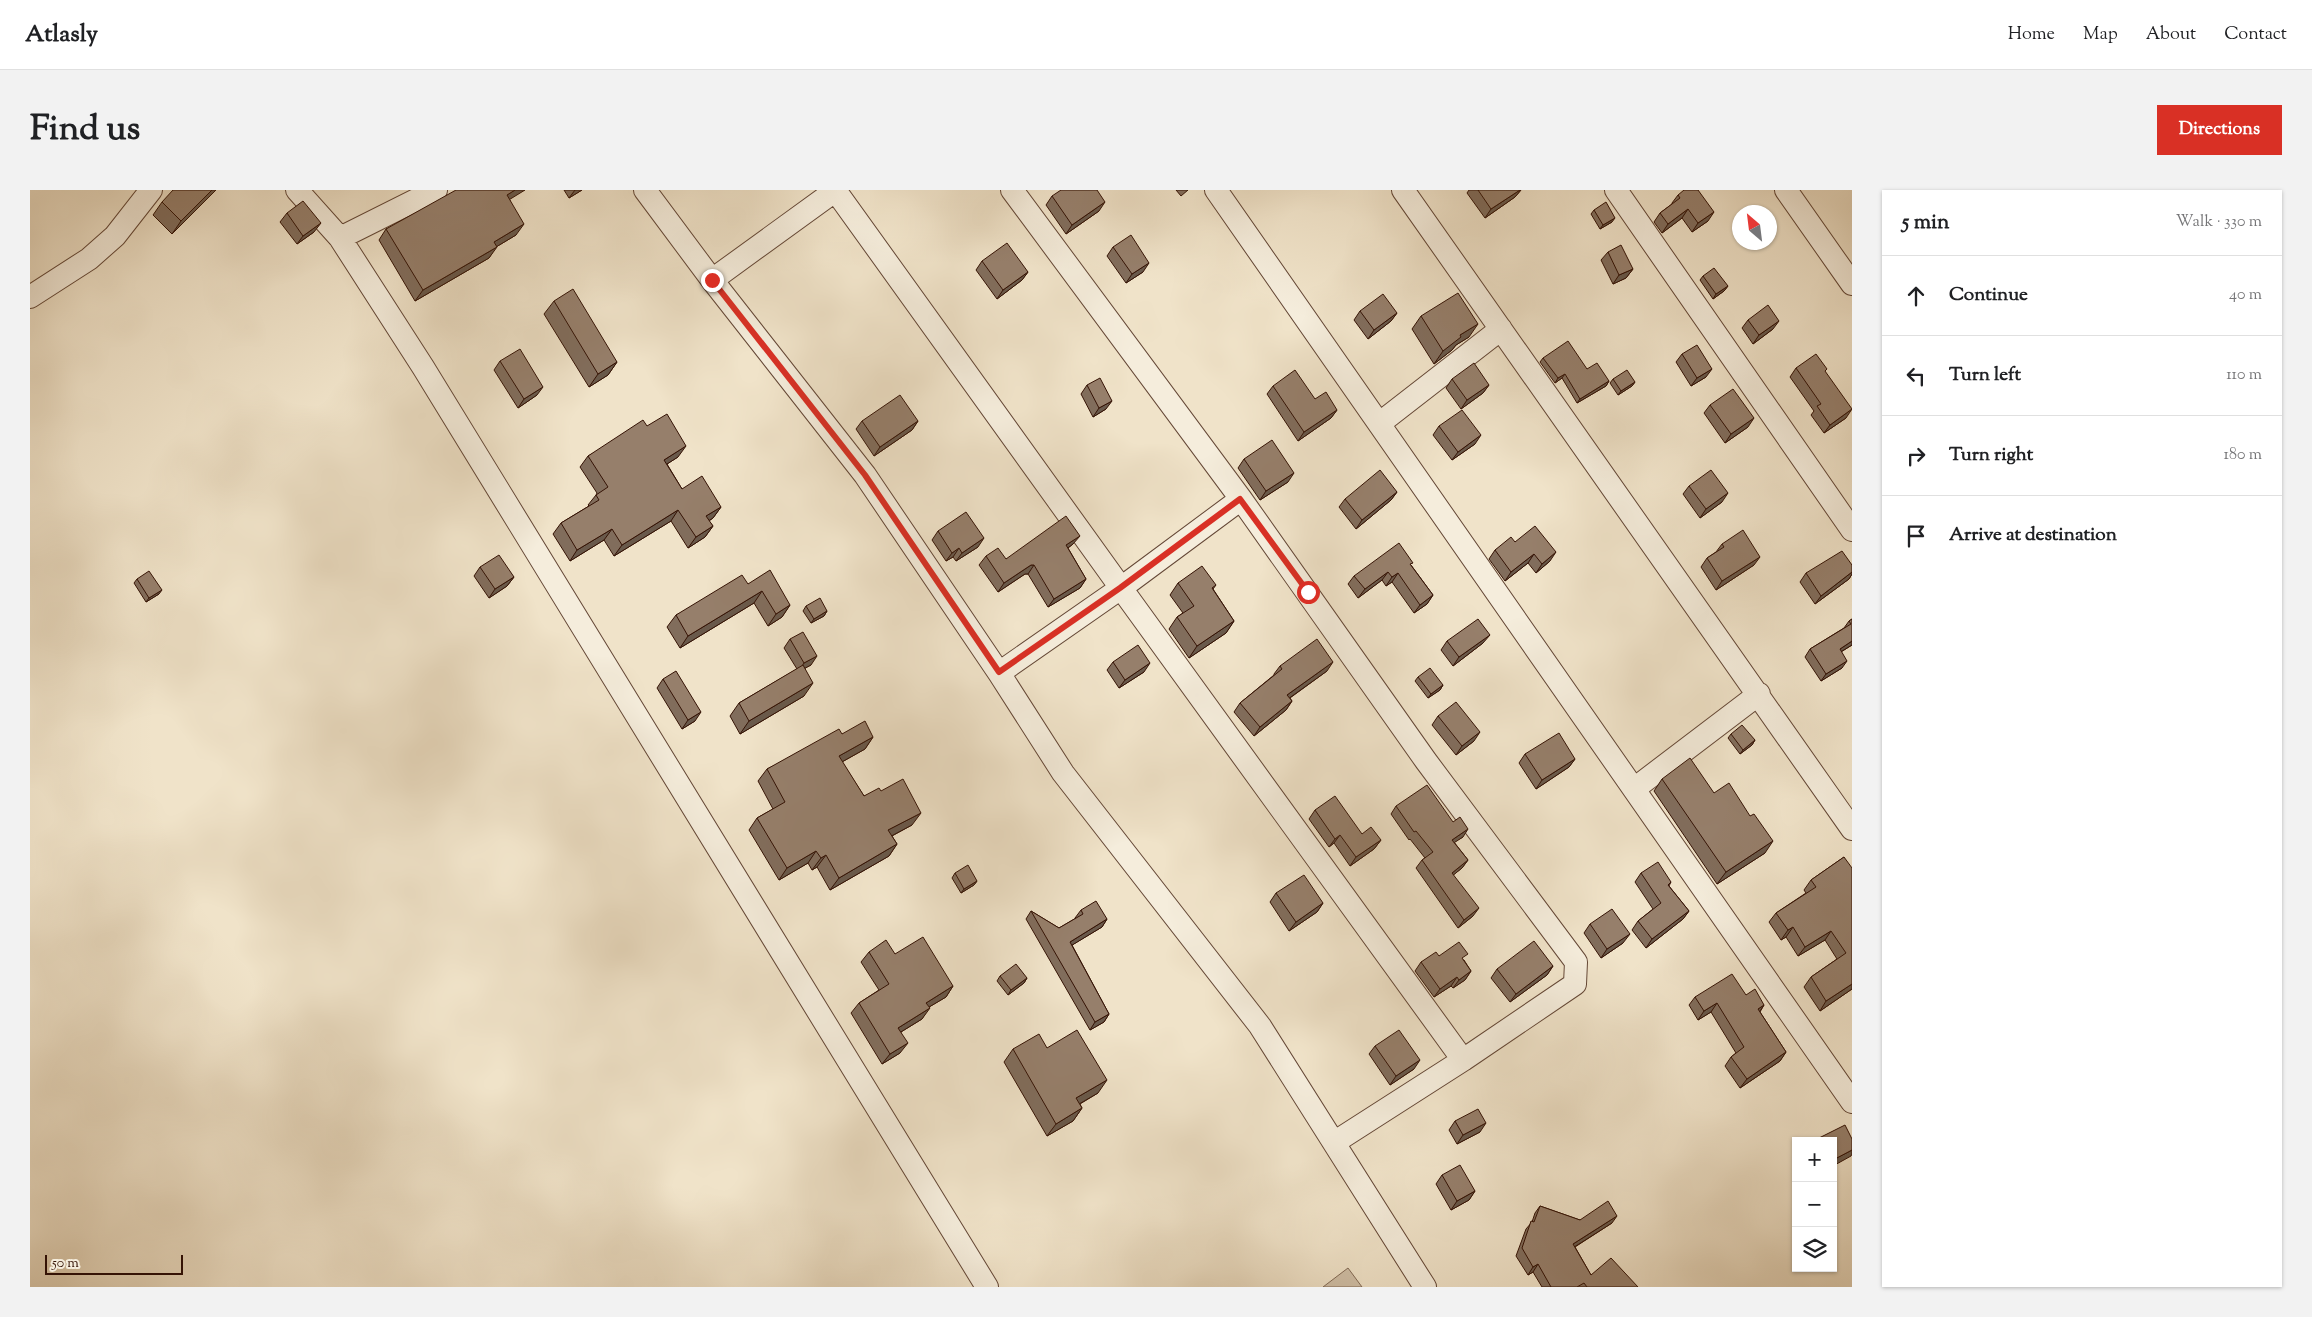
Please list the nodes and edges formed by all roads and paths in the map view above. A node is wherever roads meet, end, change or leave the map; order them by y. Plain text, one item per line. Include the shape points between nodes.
1 (151, 190) edge
2 (296, 190) edge
3 (436, 190) edge
4 (645, 190) edge
5 (835, 190) edge
6 (1012, 190) edge
7 (1216, 190) edge
8 (1403, 190) edge
9 (1616, 190) edge
10 (1786, 190) edge
11 (340, 238) junction
12 (712, 280) junction
13 (1852, 284) edge
14 (30, 296) edge
15 (1501, 329) junction
16 (1380, 423) junction
17 (1240, 499) junction
18 (1852, 530) edge
19 (1120, 588) junction
20 (999, 672) junction
21 (1759, 694) junction
22 (1634, 789) junction
23 (1852, 829) edge
24 (1463, 1060) junction
25 (1852, 1102) edge
26 (1335, 1142) junction
27 (987, 1287) edge
28 (1426, 1287) edge

1 - 14 street via 116,236 89,259
2 - 11 street
3 - 11 street
4 - 12 street
5 - 12 street
5 - 19 street
6 - 17 street
7 - 16 street
8 - 15 street
9 - 18 street
10 - 13 street
11 - 27 street via 424,367
12 - 20 street via 865,475
15 - 16 street
15 - 21 street
16 - 22 street
17 - 19 street
17 - 24 street via 1426,761 1576,962 1575,984
19 - 20 street
19 - 24 street
20 - 26 street via 1063,773 1260,1026
21 - 22 street
21 - 23 street
22 - 25 street
24 - 26 street
26 - 28 street

